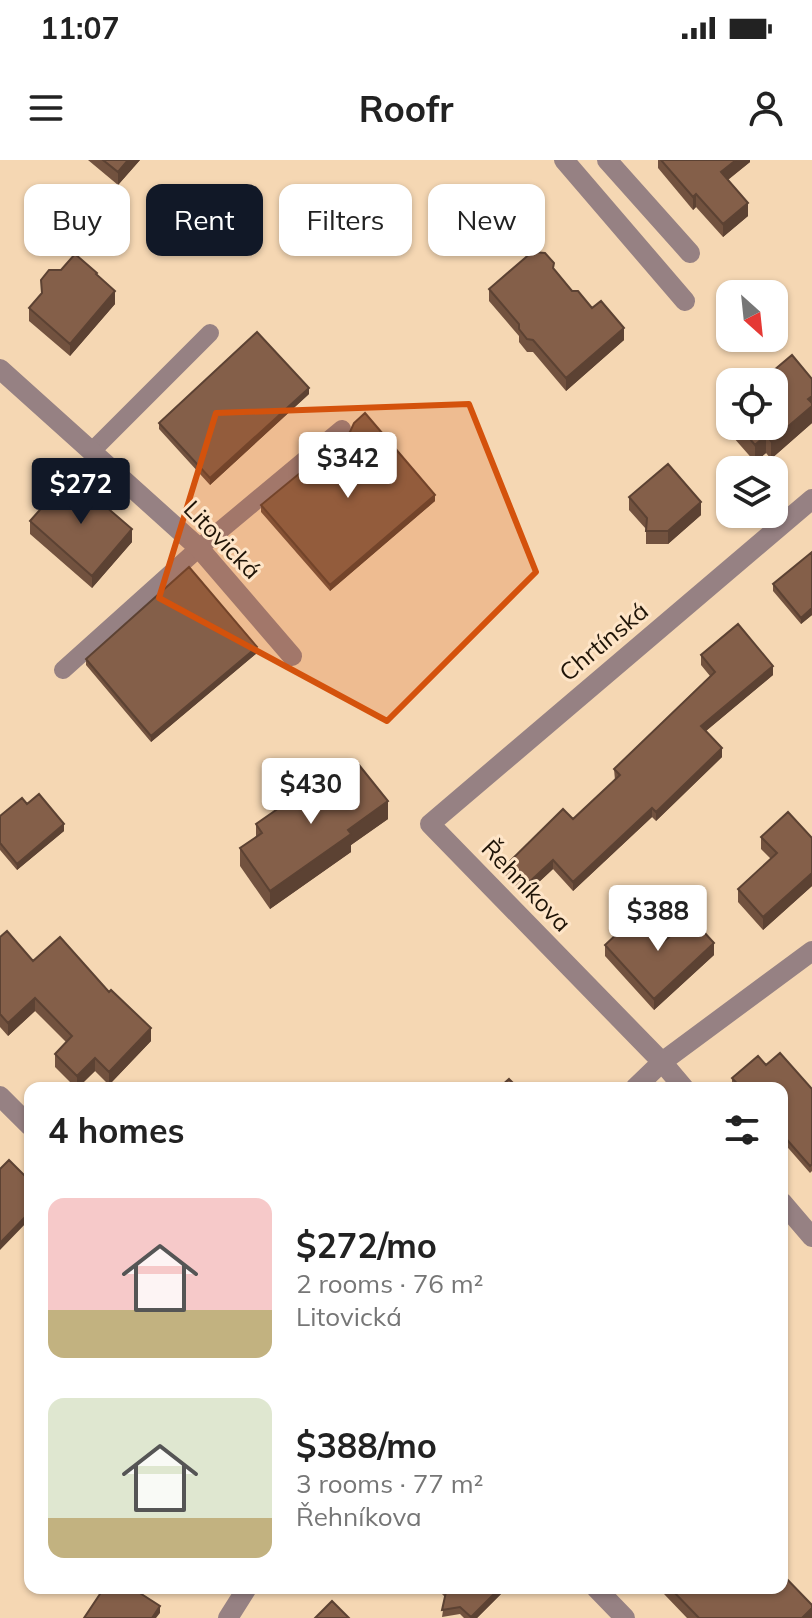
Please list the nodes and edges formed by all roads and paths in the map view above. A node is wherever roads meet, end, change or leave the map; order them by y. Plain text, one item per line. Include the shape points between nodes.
1 (564, 160) edge
2 (607, 160) edge
3 (690, 253) dead end
4 (685, 301) dead end
5 (210, 333) dead end
6 (0, 369) edge
7 (342, 429) dead end
8 (92, 451) junction
9 (812, 499) edge
10 (199, 548) junction
11 (292, 656) dead end
12 (63, 670) dead end
13 (430, 824) joint
14 (812, 951) edge
15 (662, 1062) junction
16 (641, 1082) edge
17 (679, 1082) edge
18 (0, 1096) edge
19 (24, 1120) edge
20 (788, 1209) edge
21 (812, 1237) edge
22 (243, 1594) edge
23 (602, 1594) edge
24 (228, 1618) edge
25 (625, 1618) edge

1 - 4 street
2 - 3 street
5 - 8 lane
6 - 8 street, Litovická
7 - 10 lane
8 - 10 street, Litovická
9 - 13 street, Chrtínská
10 - 11 street, Litovická
10 - 12 lane
13 - 15 street, Řehníkova
14 - 15 street
15 - 16 street
15 - 17 street, Řehníkova
18 - 19 street
20 - 21 street
22 - 24 street
23 - 25 street

